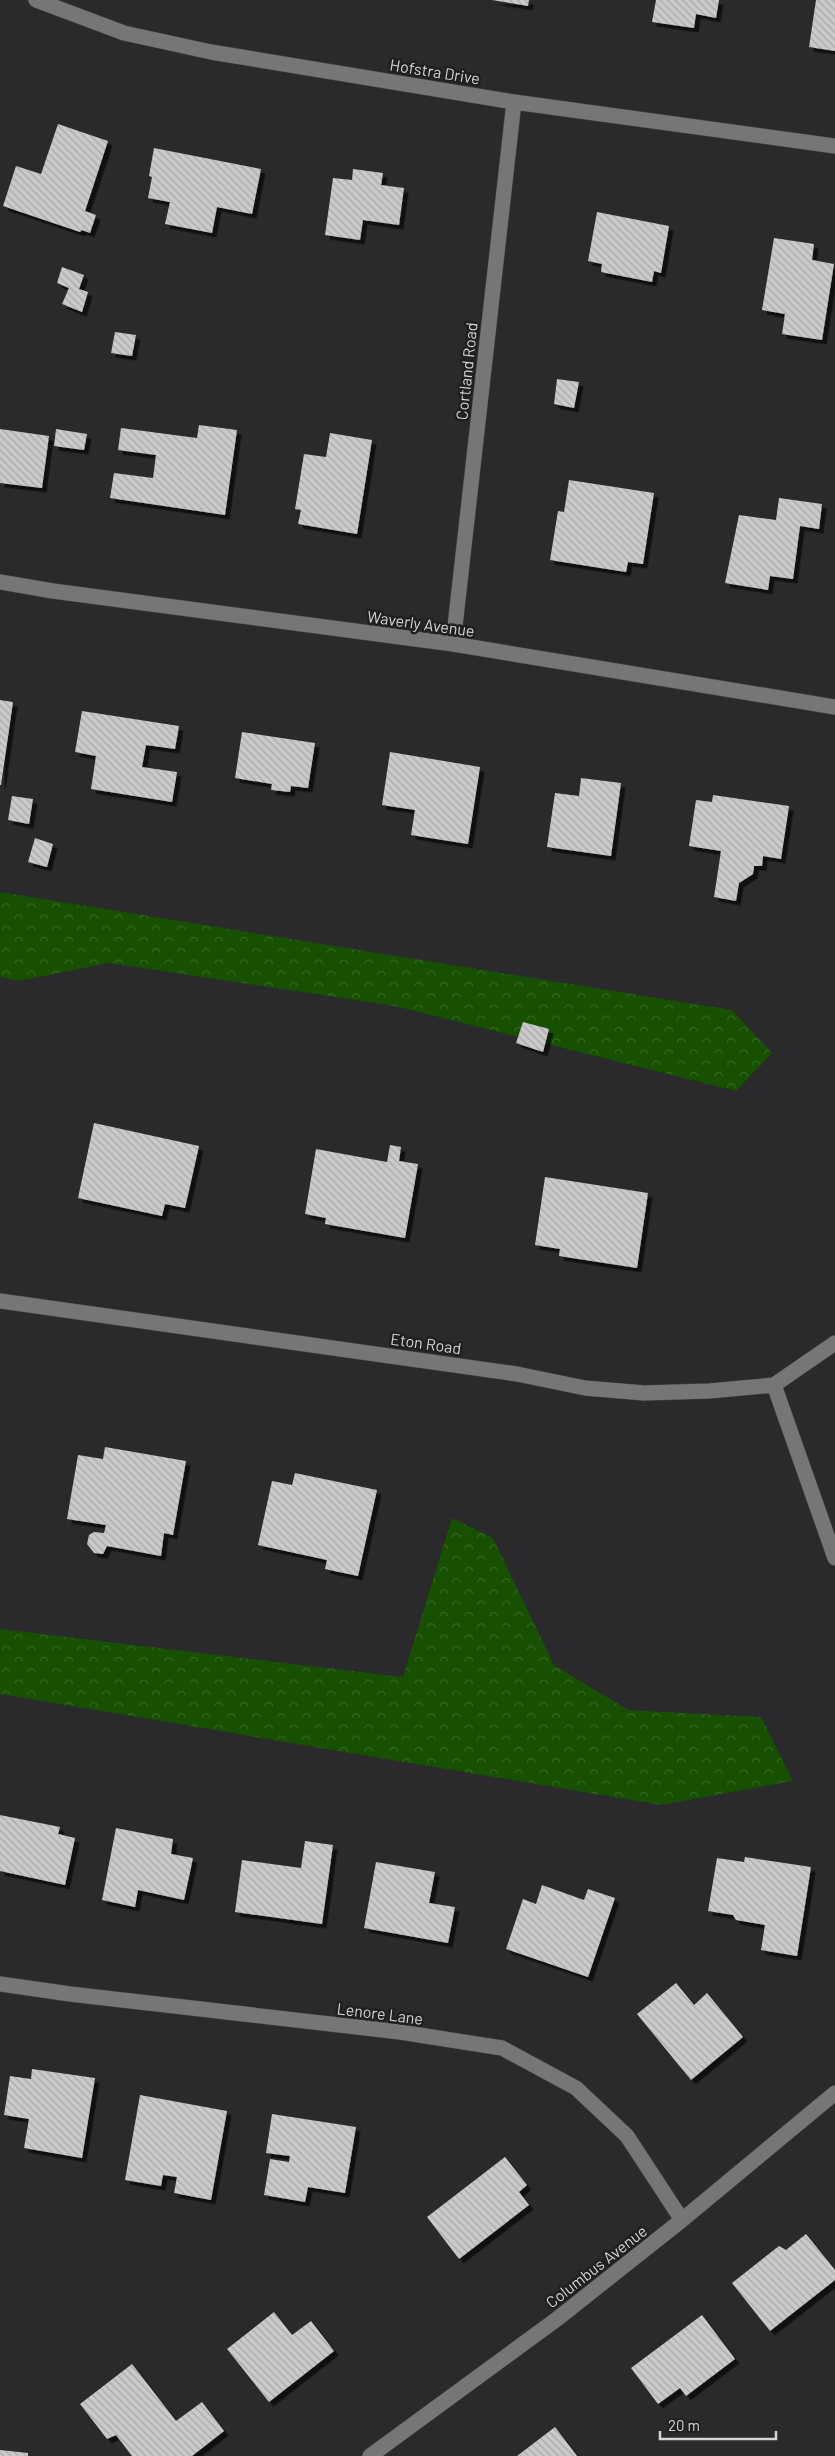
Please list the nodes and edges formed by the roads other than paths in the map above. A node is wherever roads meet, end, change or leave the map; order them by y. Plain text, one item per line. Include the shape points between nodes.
1 (36, 0) edge
2 (514, 102) junction
3 (835, 146) edge
4 (0, 582) edge
5 (453, 644) junction
6 (835, 707) edge
7 (0, 1301) edge
8 (835, 1344) edge
9 (774, 1385) junction
10 (835, 1558) edge
11 (0, 1984) edge
12 (835, 2093) edge
13 (682, 2220) junction
14 (370, 2456) edge

1 - 2 street, Hofstra Drive via 124,33 211,52
2 - 3 street, Hofstra Drive
2 - 5 street, Cortland Road
4 - 5 street, Waverly Avenue
5 - 6 street, Waverly Avenue
7 - 9 street, Eton Road via 507,1373 585,1388 644,1393
8 - 9 street, Eton Road
9 - 10 street
11 - 13 street, Lenore Lane via 400,2032 502,2048 576,2088 627,2136
12 - 13 street, Columbus Avenue
13 - 14 street, Columbus Avenue via 557,2319

